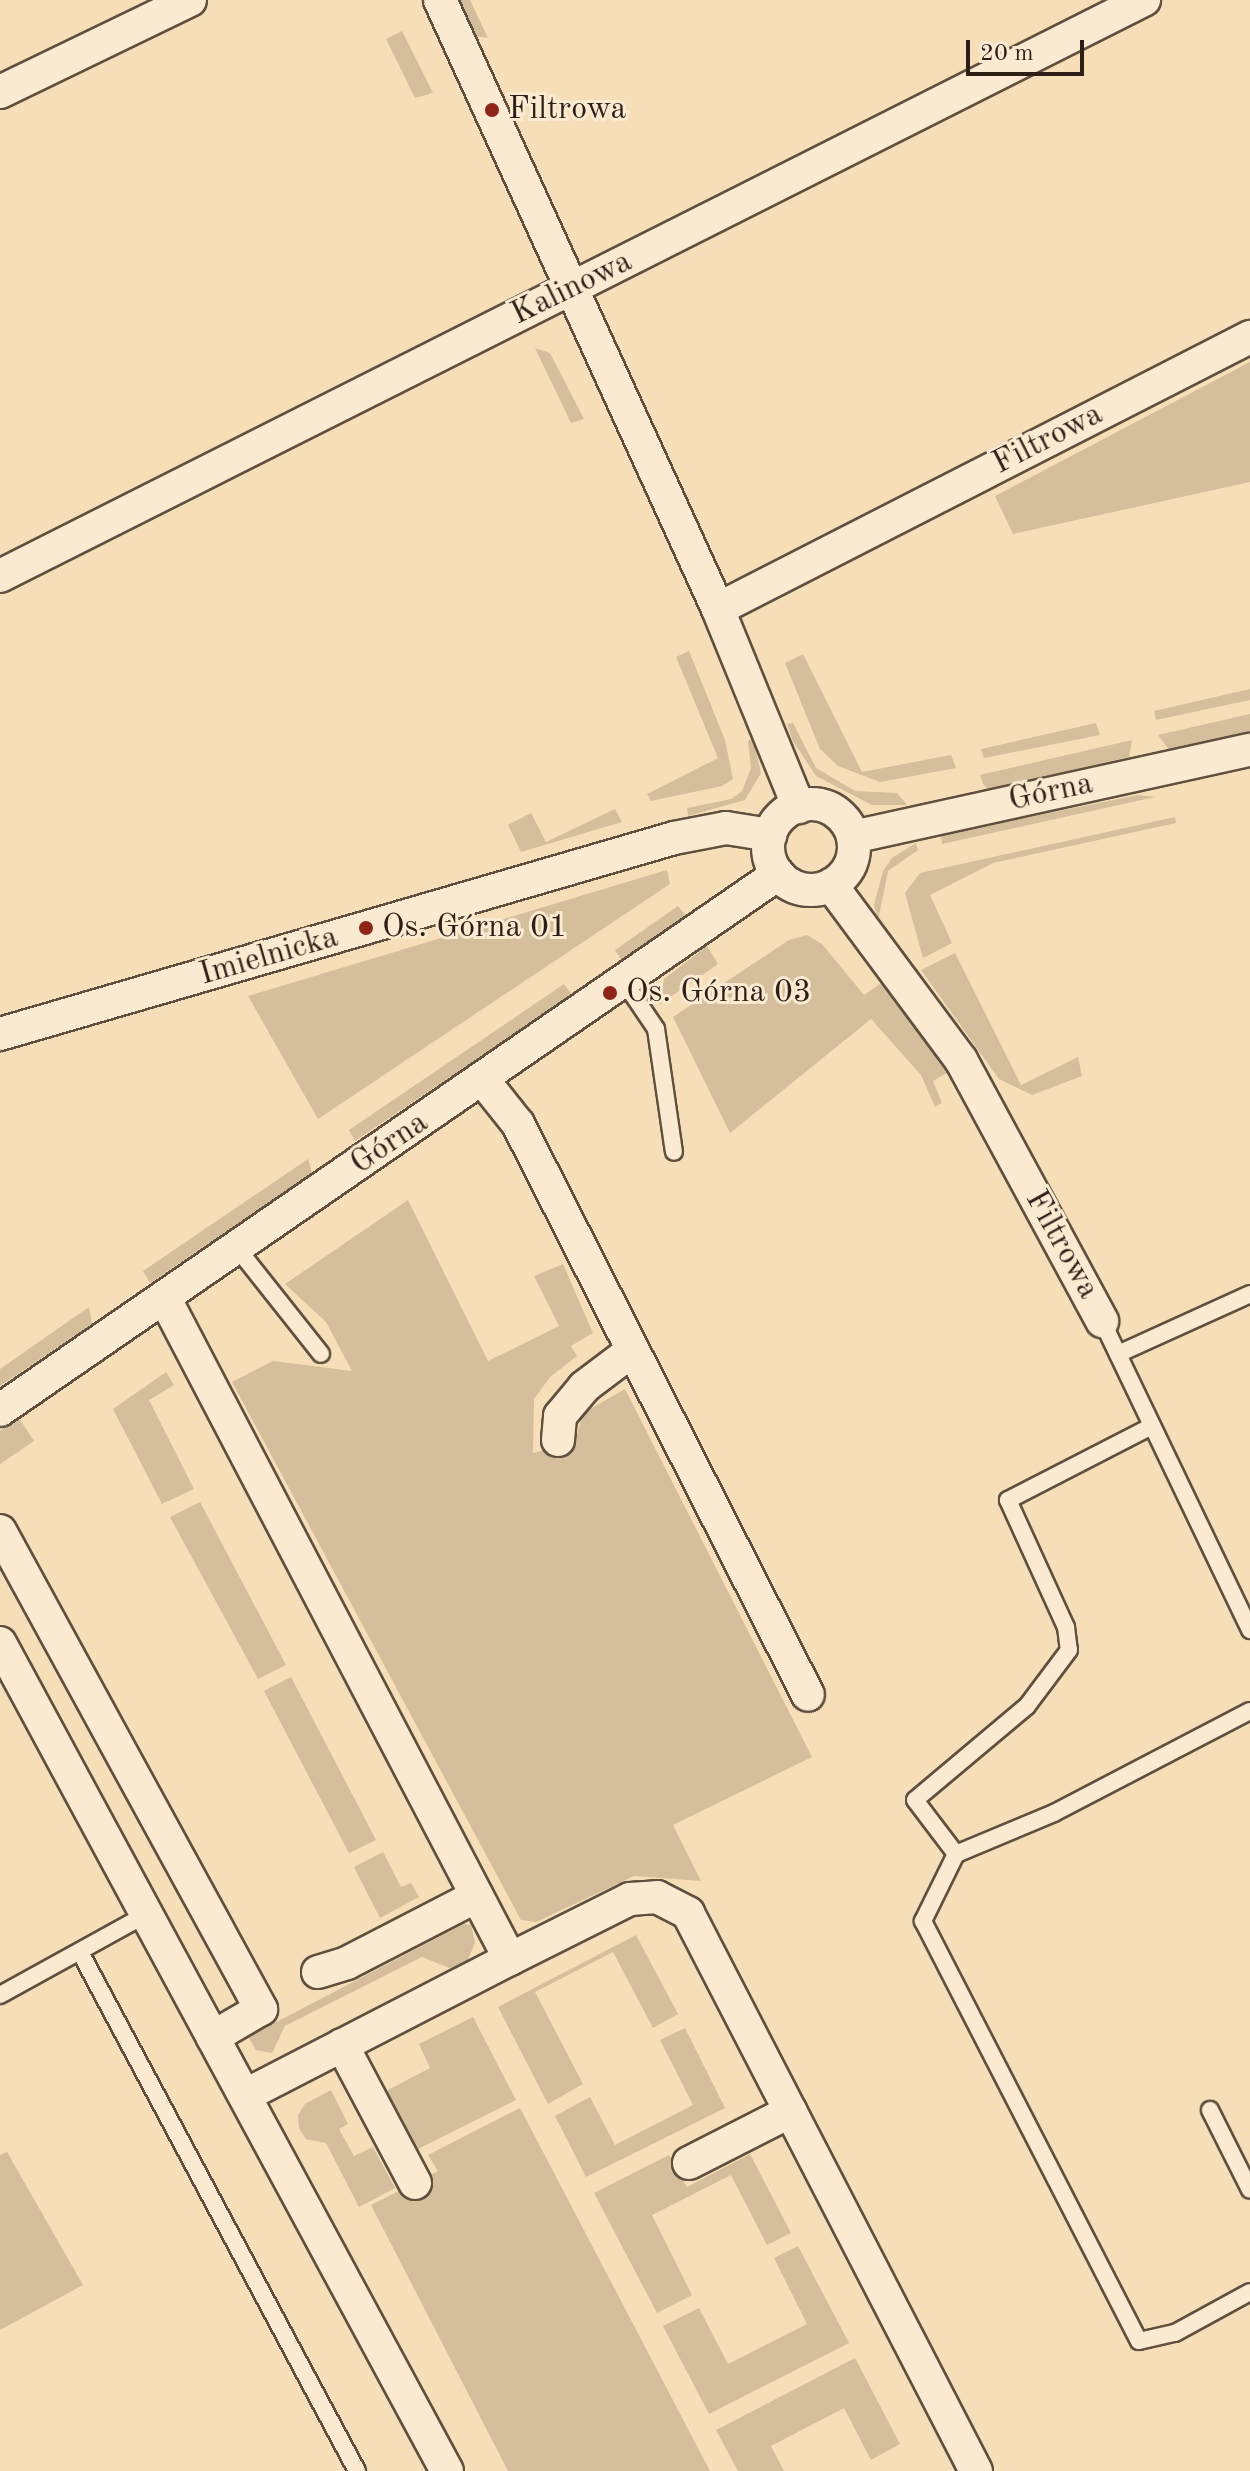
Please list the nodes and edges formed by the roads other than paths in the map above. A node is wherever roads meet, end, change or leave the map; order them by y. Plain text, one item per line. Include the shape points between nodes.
1 (190, 0) edge
2 (440, 0) edge
3 (1144, 0) edge
4 (0, 92) edge
5 (575, 288) junction
6 (1250, 337) edge
7 (0, 576) edge
8 (718, 609) junction
9 (1250, 750) edge
10 (799, 807) junction
11 (770, 835) junction
12 (853, 837) junction
13 (778, 874) junction
14 (831, 885) junction
15 (625, 983) junction
16 (0, 1034) edge
17 (483, 1080) junction
18 (674, 1152) dead end
19 (237, 1248) junction
20 (1250, 1294) edge
21 (164, 1297) junction
22 (1102, 1321) joint
23 (633, 1350) junction
24 (321, 1354) dead end
25 (1118, 1354) junction
26 (0, 1410) edge
27 (1152, 1426) junction
28 (558, 1440) dead end
29 (0, 1531) edge
30 (1250, 1630) edge
31 (0, 1643) edge
32 (808, 1695) dead end
33 (1250, 1711) edge
34 (956, 1854) junction
35 (477, 1896) junction
36 (147, 1914) junction
37 (80, 1952) junction
38 (510, 1959) junction
39 (318, 1972) dead end
40 (0, 1995) edge
41 (213, 2037) junction
42 (342, 2045) junction
43 (246, 2095) junction
44 (1210, 2110) dead end
45 (791, 2111) junction
46 (689, 2163) dead end
47 (415, 2183) dead end
48 (1250, 2190) edge
49 (1250, 2292) edge
50 (357, 2471) edge
51 (447, 2471) edge
52 (976, 2471) edge

1 - 4 street
2 - 5 street
3 - 5 street, Kalinowa
5 - 7 street, Kalinowa
5 - 8 street
6 - 8 street, Filtrowa
8 - 10 street
9 - 12 street, Górna
10 - 11 street via 781,817
10 - 12 street via 832,810
11 - 13 street via 768,848
11 - 16 street, Imielnicka via 726,828 674,838
12 - 14 street via 850,865
13 - 14 street via 803,889
13 - 15 street, Górna
14 - 22 street, Filtrowa via 961,1060
15 - 17 street, Górna
15 - 18 lane via 656,1029
17 - 19 street, Górna
17 - 23 street via 518,1124
19 - 21 street, Górna
19 - 24 lane
20 - 25 lane
21 - 26 street, Górna
21 - 35 street
22 - 25 lane, Filtrowa
23 - 28 street via 584,1387 560,1416
23 - 32 street
25 - 27 lane, Filtrowa
27 - 30 lane, Filtrowa
27 - 34 lane via 1008,1500 1066,1627 1069,1650 1027,1706 915,1800
29 - 41 street via 261,2009
31 - 36 street
33 - 34 lane via 1054,1813
34 - 49 lane via 923,1921 1139,2341 1175,2333
35 - 38 street
35 - 39 street via 347,1963
36 - 37 lane
36 - 41 street
37 - 40 lane
37 - 50 lane
38 - 42 street
38 - 45 street via 630,1899 657,1897 681,1906 696,1925
41 - 43 street
42 - 43 street
42 - 47 street
43 - 51 street
44 - 48 lane
45 - 46 street
45 - 52 street

